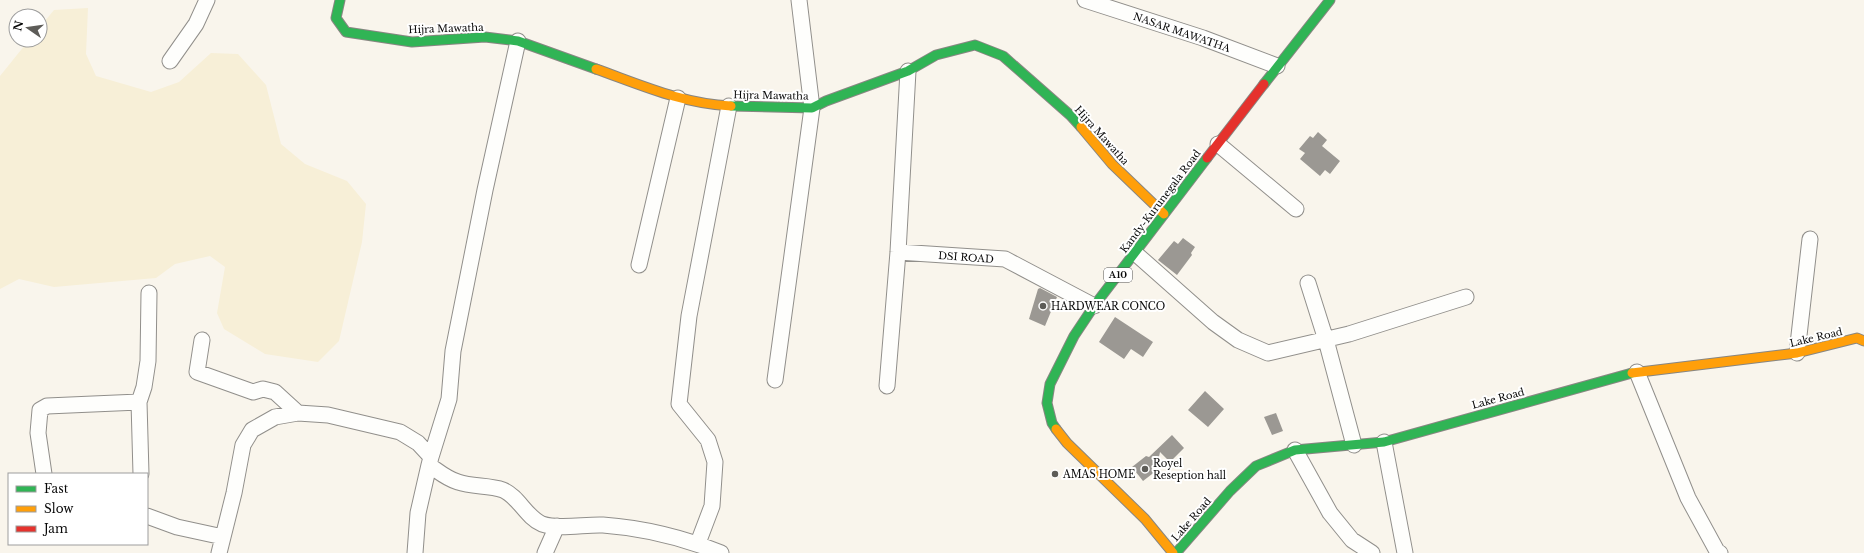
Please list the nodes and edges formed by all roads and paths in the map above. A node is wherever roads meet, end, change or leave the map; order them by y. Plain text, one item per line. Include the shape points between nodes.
1 (208, 0) edge
2 (340, 0) edge
3 (799, 0) edge
4 (1085, 0) edge
5 (1330, 0) edge
6 (518, 41) junction
7 (170, 61) dead end
8 (1277, 66) junction
9 (908, 71) junction
10 (678, 98) junction
11 (729, 106) junction
12 (812, 108) junction
13 (1218, 144) junction
14 (1296, 209) dead end
15 (1164, 214) junction
16 (1810, 239) dead end
17 (898, 252) junction
18 (1135, 253) junction
19 (639, 265) dead end
20 (1308, 283) dead end
21 (149, 294) dead end
22 (1466, 297) dead end
23 (1094, 306) junction
24 (202, 340) dead end
25 (1326, 340) junction
26 (1864, 340) edge
27 (1797, 353) junction
28 (1637, 372) junction
29 (775, 380) dead end
30 (887, 386) dead end
31 (139, 402) junction
32 (298, 412) junction
33 (1384, 442) junction
34 (1354, 445) junction
35 (1295, 450) junction
36 (430, 461) junction
37 (44, 473) edge
38 (141, 473) edge
39 (148, 516) edge
40 (557, 526) junction
41 (223, 537) junction
42 (700, 547) edge
43 (1718, 552) edge
44 (219, 553) edge
45 (415, 553) edge
46 (545, 553) edge
47 (721, 553) edge
48 (1173, 553) edge
49 (1176, 553) edge
50 (1372, 553) edge
51 (1405, 553) edge

1 - 7 street via 196,24
2 - 6 main road, Hijra Mawatha via 336,18 346,32 412,42 485,37
3 - 12 street
4 - 8 street, NASAR MAWATHA via 1203,38
5 - 8 main road, Kandy-Kurunegala Road / A10
6 - 10 main road, Hijra Mawatha
6 - 36 street via 453,351 449,399
8 - 13 main road, Kandy-Kurunegala Road / A10
9 - 12 main road, Hijra Mawatha
9 - 15 main road, Hijra Mawatha via 936,55 975,45 1002,56 1070,115 1112,164
9 - 17 street
10 - 11 main road, Hijra Mawatha
10 - 19 street
11 - 12 main road, Hijra Mawatha
11 - 42 street via 689,316 679,404 708,440 715,462 712,506
12 - 29 street
13 - 14 street
13 - 15 main road, Kandy-Kurunegala Road / A10
15 - 18 main road, Kandy-Kurunegala Road / A10
16 - 27 street
17 - 23 street, DSI ROAD via 1004,260
17 - 30 street
18 - 23 main road, Kandy-Kurunegala Road / A10
18 - 25 street via 1212,322 1238,340 1268,353
20 - 25 street
21 - 31 street via 148,361
22 - 25 street
23 - 48 main road, Kandy-Kurunegala Road / A10 via 1074,336 1050,384 1047,403 1052,422 1068,443 1145,519
24 - 32 street via 197,372 253,392 263,389 275,392
25 - 34 street
26 - 27 main road, Lake Road via 1857,338
27 - 28 main road, Lake Road
28 - 33 main road, Lake Road
28 - 43 street via 1688,498
31 - 37 street via 47,406 40,410 38,433
31 - 38 street
32 - 36 street via 328,415 400,432 418,443
32 - 41 street via 275,417 252,430 243,446
33 - 34 main road, Lake Road
33 - 51 street
34 - 35 main road, Lake Road
35 - 49 main road, Lake Road via 1256,466 1230,491
35 - 50 street via 1330,513 1352,540
36 - 40 street via 447,478 503,490 533,518 543,524
36 - 45 street via 418,513
39 - 41 street via 177,527
40 - 42 street via 601,525 641,529
40 - 46 street
41 - 44 street
42 - 47 street

